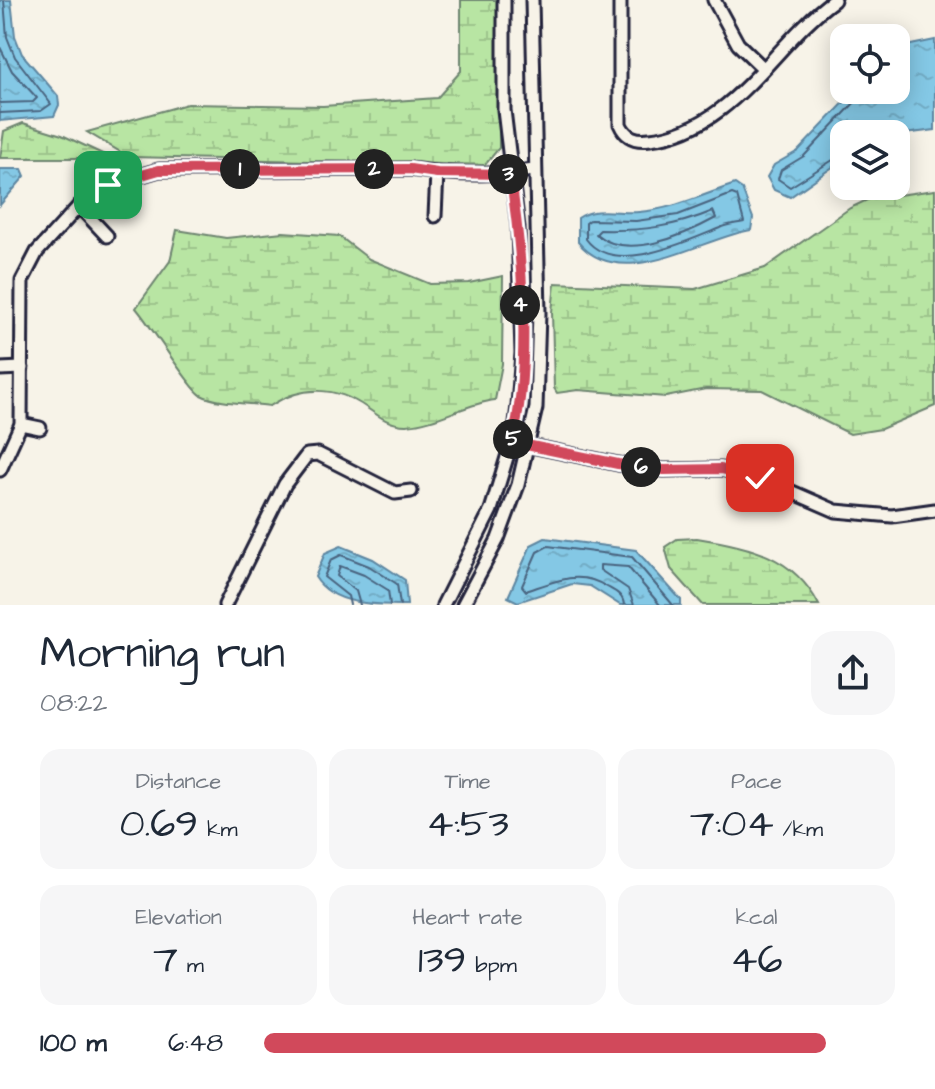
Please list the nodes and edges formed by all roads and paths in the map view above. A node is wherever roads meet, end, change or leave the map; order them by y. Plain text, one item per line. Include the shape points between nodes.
1 (504, 0) edge
2 (532, 0) edge
3 (620, 0) edge
4 (714, 0) edge
5 (834, 0) edge
6 (763, 68) junction
7 (534, 170) junction
8 (437, 173) junction
9 (510, 174) junction
10 (79, 206) junction
11 (435, 216) dead end
12 (107, 236) dead end
13 (22, 368) junction
14 (0, 369) edge
15 (21, 424) junction
16 (40, 428) dead end
17 (512, 442) junction
18 (529, 446) junction
19 (0, 470) edge
20 (411, 491) dead end
21 (935, 510) edge
22 (225, 605) edge
23 (443, 605) edge
24 (463, 605) edge

1 - 9 street
2 - 7 street
3 - 6 street via 620,119 630,137 655,139 705,122
4 - 6 street via 738,44
5 - 6 street
7 - 9 street
7 - 18 street via 538,360
8 - 9 street
8 - 10 street via 159,170 108,185
8 - 11 street
9 - 17 street via 518,227 522,353
10 - 12 street
10 - 13 street via 37,252 22,281
13 - 14 street
13 - 15 street
15 - 16 street
15 - 19 street
17 - 18 street
17 - 23 street via 491,510
18 - 21 street via 664,470 721,469 760,478 836,511 892,516
18 - 24 street via 498,539
20 - 22 street via 395,493 318,454 307,455 285,484

